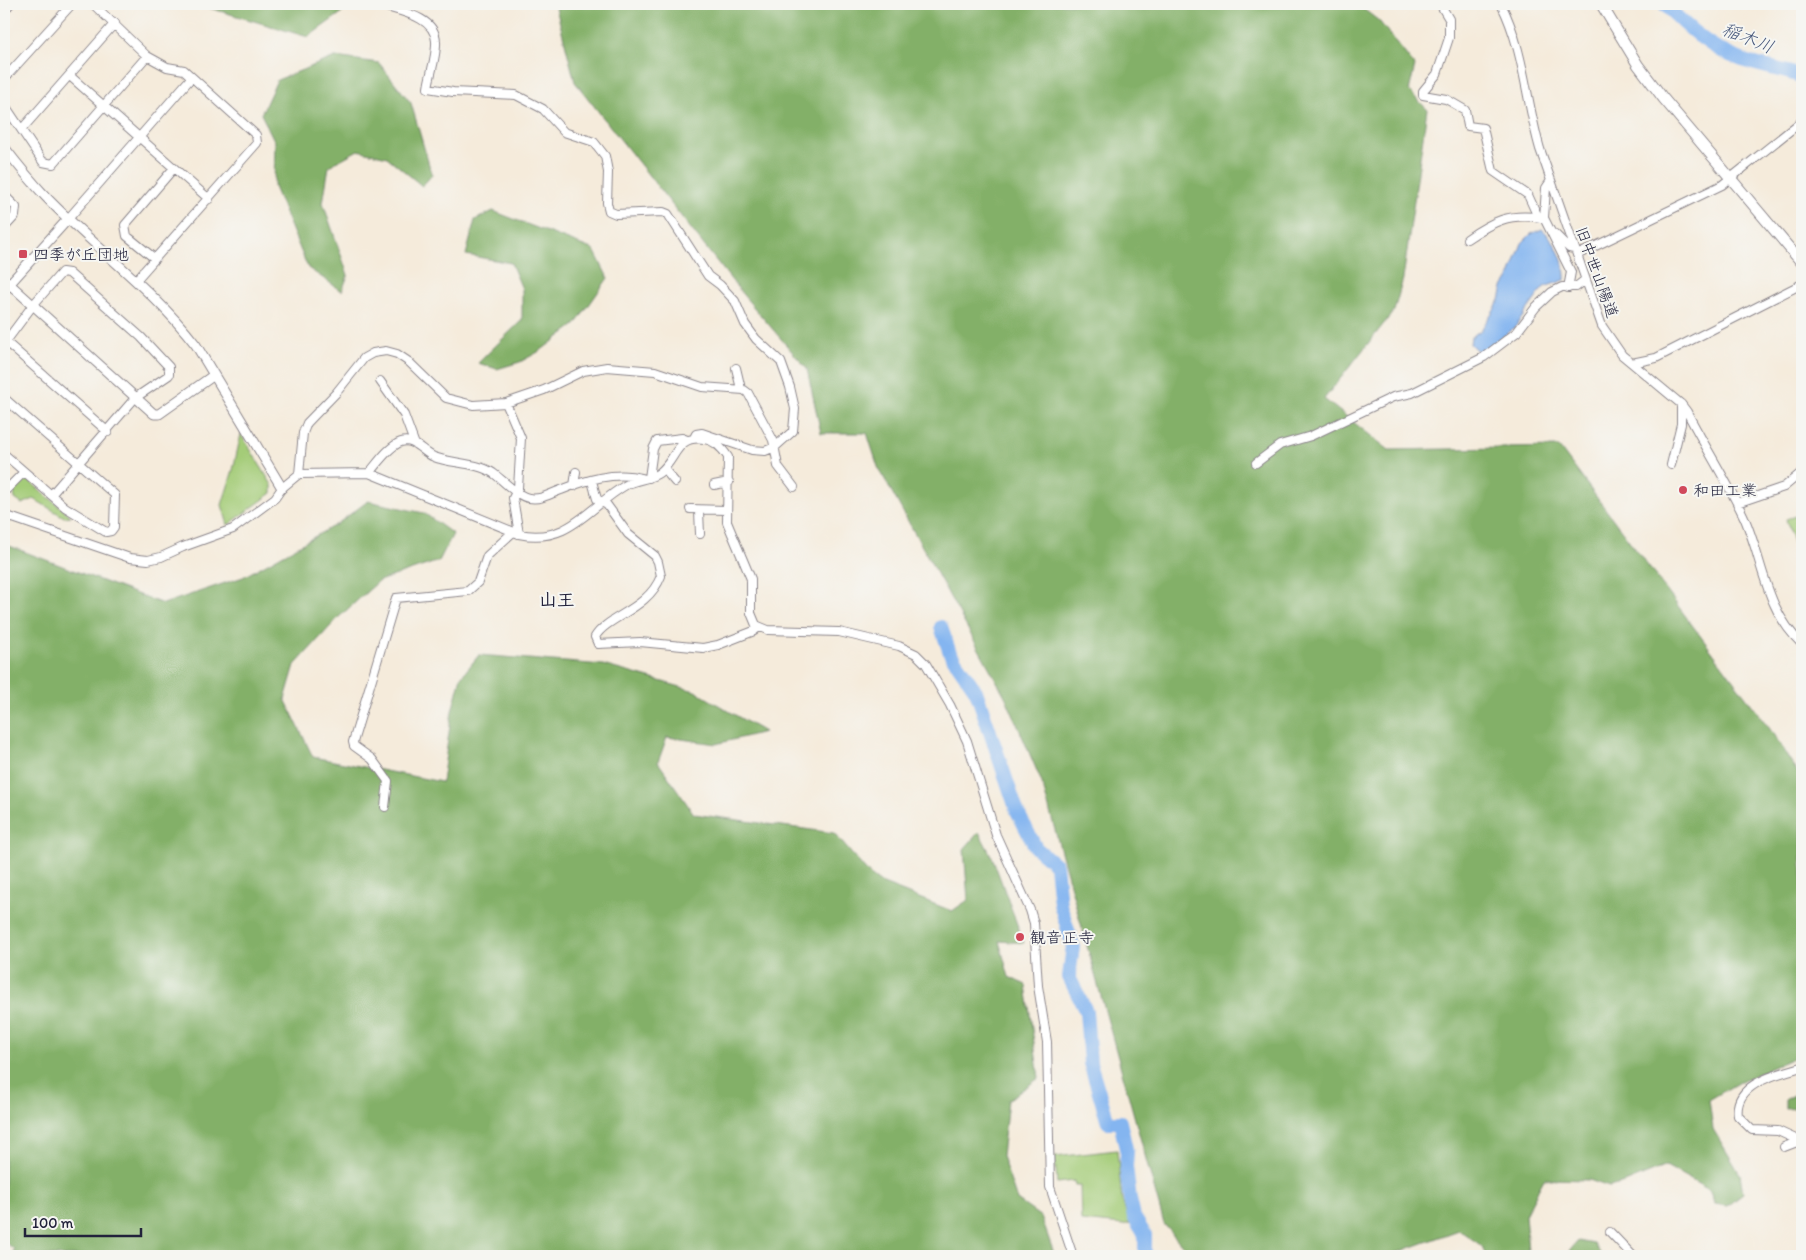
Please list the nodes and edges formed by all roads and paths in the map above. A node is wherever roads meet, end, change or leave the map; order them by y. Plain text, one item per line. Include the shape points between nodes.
1 (10, 4) edge
2 (72, 4) edge
3 (93, 4) edge
4 (377, 4) edge
5 (1440, 4) edge
6 (1501, 4) edge
7 (1601, 4) edge
8 (4, 11) edge
9 (115, 22) junction
10 (147, 56) junction
11 (70, 76) junction
12 (191, 78) junction
13 (4, 80) edge
14 (4, 104) edge
15 (102, 106) junction
16 (1802, 121) edge
17 (22, 129) junction
18 (140, 138) junction
19 (4, 147) edge
20 (174, 168) junction
21 (1731, 179) junction
22 (1550, 182) junction
23 (4, 196) edge
24 (209, 199) junction
25 (1541, 218) junction
26 (68, 219) junction
27 (4, 228) edge
28 (1552, 232) junction
29 (1467, 239) dead end
30 (1575, 252) junction
31 (154, 258) junction
32 (1802, 263) edge
33 (137, 279) junction
34 (1585, 280) junction
35 (5, 284) edge
36 (1802, 284) edge
37 (1568, 288) junction
38 (33, 305) junction
39 (5, 343) edge
40 (1632, 362) junction
41 (736, 368) dead end
42 (214, 375) junction
43 (380, 381) dead end
44 (741, 389) junction
45 (4, 398) edge
46 (136, 398) junction
47 (506, 403) junction
48 (1681, 404) junction
49 (108, 432) junction
50 (691, 439) junction
51 (414, 442) junction
52 (775, 447) junction
53 (4, 454) edge
54 (1256, 463) dead end
55 (79, 465) junction
56 (1670, 465) dead end
57 (664, 469) junction
58 (24, 472) junction
59 (576, 472) dead end
60 (1802, 472) edge
61 (369, 473) junction
62 (299, 474) junction
63 (646, 479) junction
64 (592, 481) junction
65 (675, 482) dead end
66 (729, 482) junction
67 (714, 485) dead end
68 (574, 486) junction
69 (794, 487) dead end
70 (282, 488) junction
71 (515, 491) junction
72 (4, 492) edge
73 (51, 495) junction
74 (603, 502) junction
75 (1737, 503) junction
76 (690, 510) dead end
77 (726, 510) junction
78 (699, 511) junction
79 (4, 515) edge
80 (516, 533) junction
81 (700, 534) dead end
82 (759, 627) junction
83 (1802, 644) edge
84 (385, 807) dead end
85 (1802, 1067) edge
86 (1800, 1142) edge
87 (1784, 1147) dead end
88 (1610, 1232) dead end
89 (1073, 1256) edge
90 (1633, 1256) edge

1 - 8 street
2 - 13 street
3 - 9 street
4 - 52 street via 422,19 432,29 436,40 428,88 516,95 543,109 564,132 594,142 600,148 608,172 607,203 610,211 616,214 668,214 708,276 736,301 745,324 781,362 790,386 795,419 790,434
5 - 25 street via 1449,19 1449,38 1437,74 1423,95 1456,103 1465,110 1468,126 1483,128 1493,171 1528,195
6 - 22 street, 旧中世山陽道 via 1516,38 1533,126
7 - 21 main road via 1638,64 1692,135
9 - 10 street
9 - 11 street
10 - 12 street via 167,67 184,70
10 - 15 street
11 - 15 street
11 - 17 street
12 - 18 street
12 - 24 street via 256,135 257,143
14 - 17 street
15 - 17 street via 53,164 43,162
15 - 18 street
16 - 21 street
18 - 20 street
18 - 26 street
19 - 26 street
20 - 24 street
20 - 31 street via 125,225 127,236
21 - 30 street
21 - 32 main road
22 - 25 street
22 - 30 street, 旧中世山陽道
23 - 27 street via 16,207 15,216
24 - 31 street
25 - 28 street
25 - 29 street via 1522,216 1493,221
26 - 33 street
26 - 35 street
28 - 30 street
28 - 37 street via 1571,272
30 - 34 street, 旧中世山陽道
31 - 33 street
33 - 42 street via 179,323
34 - 37 street via 1576,287
34 - 40 street, 旧中世山陽道 via 1602,326 1622,355
35 - 38 street
36 - 40 street via 1656,358
37 - 54 street via 1552,292 1517,332 1484,357 1412,393 1393,397 1311,436 1280,445
38 - 39 street
38 - 46 street
38 - 46 street via 62,272 70,273 169,367 169,374
39 - 49 street
40 - 48 street, 旧中世山陽道
41 - 44 street
42 - 46 street via 159,414 154,414
42 - 70 street
43 - 51 street via 404,415
44 - 47 street via 702,387 655,371 606,367 584,370 544,390
44 - 52 street via 748,393
45 - 55 street
46 - 49 street
47 - 62 street via 487,406 458,403 446,398 397,354 386,350 373,353 364,358 307,423
47 - 71 street via 521,438 518,488
48 - 56 street via 1681,424
48 - 75 street, 旧中世山陽道
49 - 55 street
50 - 52 street via 702,433 742,448 760,451
50 - 57 street via 679,447
50 - 63 street via 657,441
50 - 66 street via 708,439 722,448 728,456
51 - 61 street via 399,443
51 - 71 street via 434,457 490,471
52 - 69 street via 778,466
53 - 58 street
55 - 73 street
55 - 73 street via 114,495 114,527 111,531 106,532 74,514
57 - 63 street
57 - 65 street
58 - 72 street
58 - 73 street
59 - 68 street
60 - 75 street via 1784,487
61 - 62 street
61 - 80 street
62 - 70 street
63 - 64 street via 617,475
63 - 74 street via 626,485
64 - 68 street
64 - 74 street via 597,498
66 - 67 street
66 - 77 street
68 - 71 street via 542,499 526,498
70 - 79 street via 275,498 233,529 161,558 148,560 130,558
71 - 80 street
74 - 80 street via 582,520 563,529 537,536
74 - 82 street via 628,534 655,556 661,576 647,597 601,630 595,637 598,644 640,642 703,648
75 - 83 street, 旧中世山陽道 via 1772,601 1785,626
76 - 78 street
77 - 78 street
77 - 82 street via 727,522 751,580 751,613
78 - 81 street
80 - 84 street via 487,556 478,582 468,591 396,598 353,742 372,759 388,781
82 - 89 street via 839,632 899,646 916,654 926,664 950,705 967,741 996,835 1034,923 1038,986 1048,1050 1050,1188
85 - 86 street via 1753,1085 1737,1107 1738,1116 1752,1130 1778,1131
86 - 87 street
88 - 90 street

